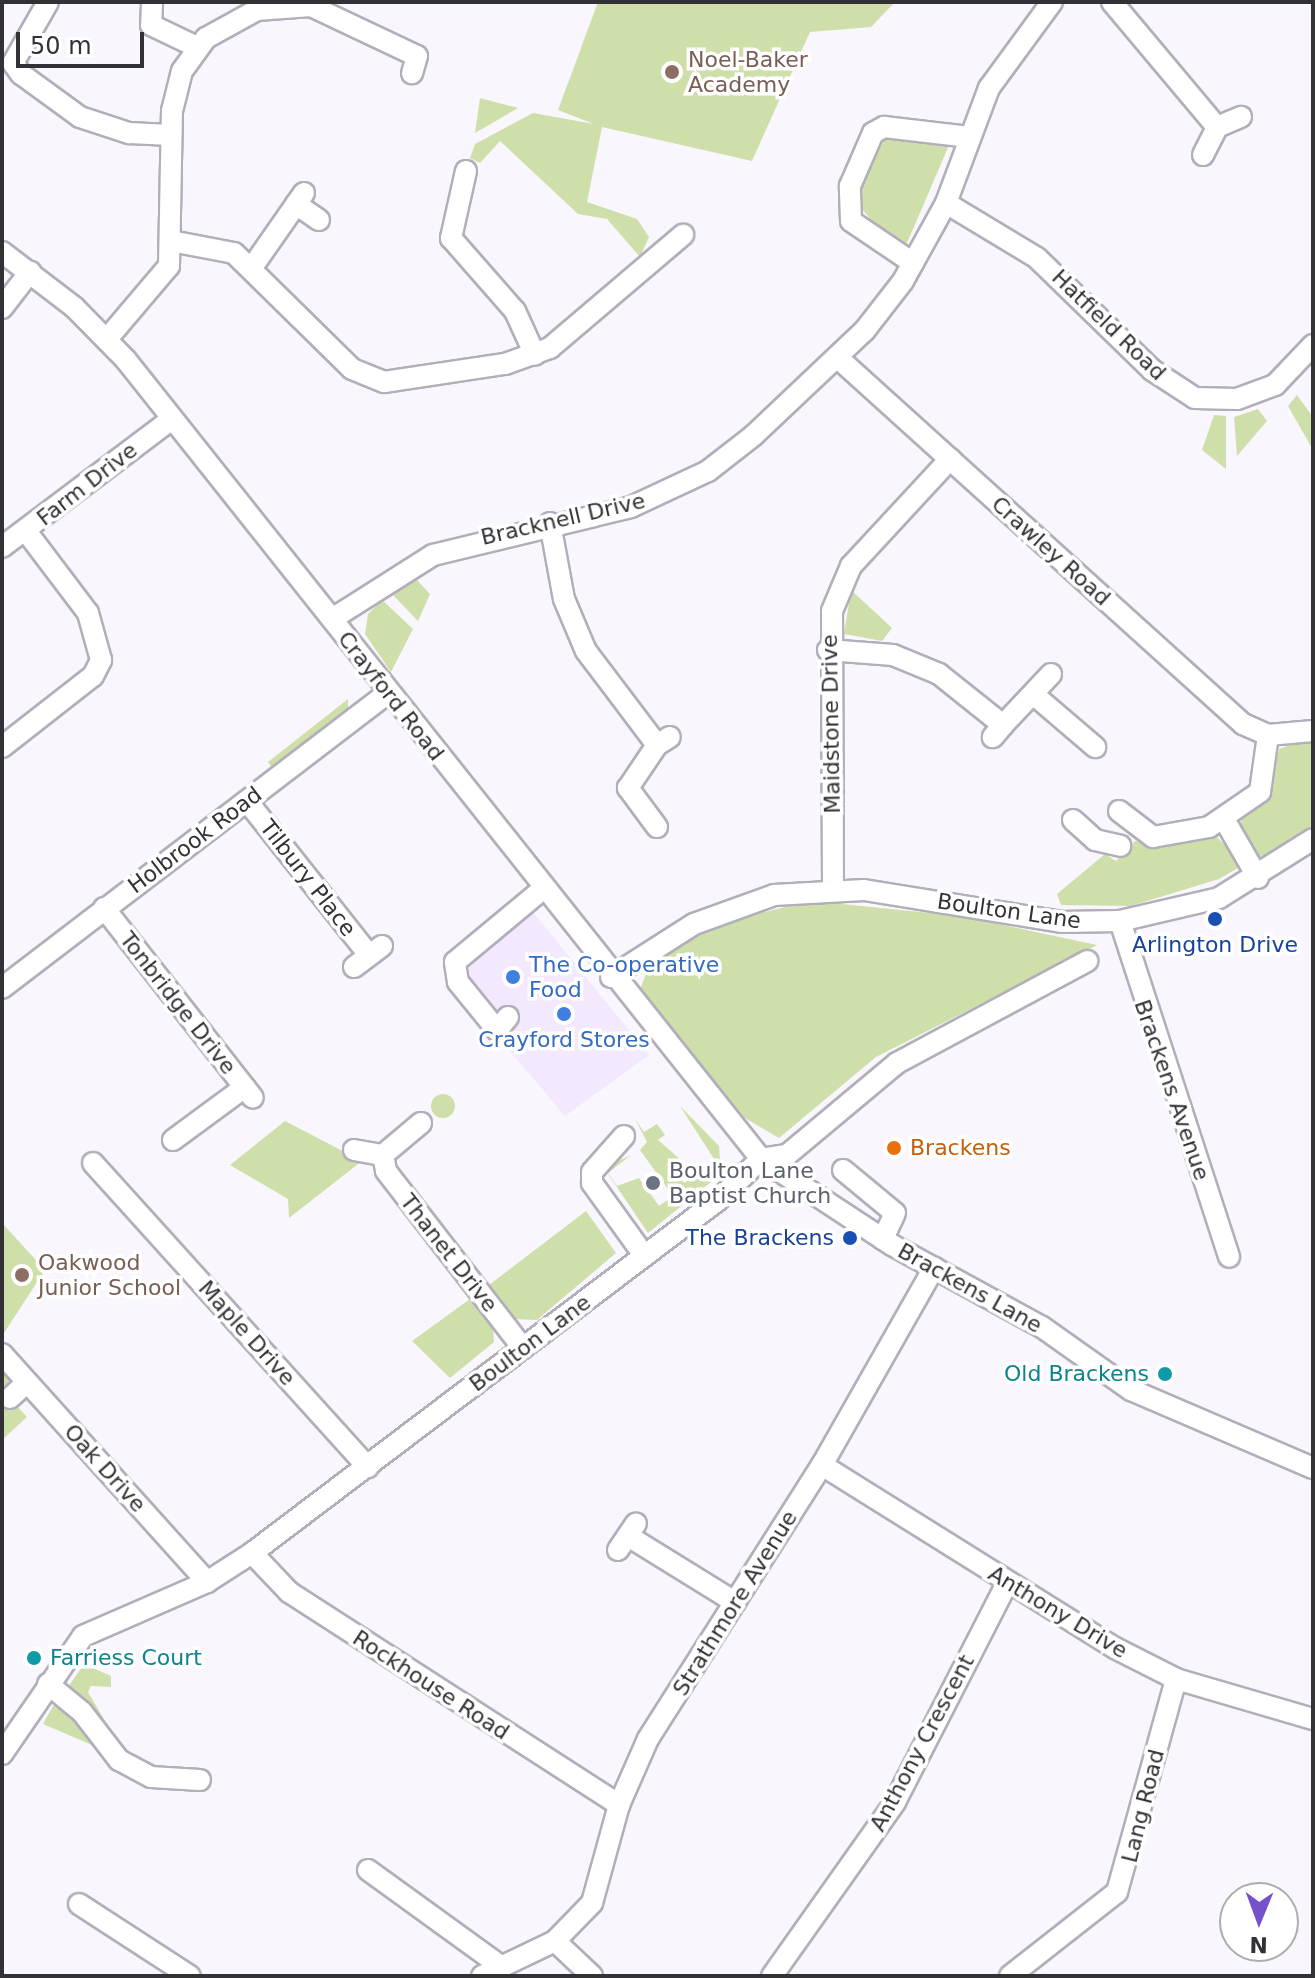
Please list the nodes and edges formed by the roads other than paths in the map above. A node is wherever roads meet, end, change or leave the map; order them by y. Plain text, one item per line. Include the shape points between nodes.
1 (48, 2) edge
2 (152, 2) edge
3 (1052, 2) edge
4 (1112, 2) edge
5 (197, 47) junction
6 (412, 73) dead end
7 (1241, 117) dead end
8 (1217, 127) junction
9 (171, 135) junction
10 (969, 137) junction
11 (1203, 155) dead end
12 (466, 171) dead end
13 (946, 203) junction
14 (319, 220) dead end
15 (668, 238) dead end
16 (171, 241) junction
17 (2, 252) edge
18 (913, 263) junction
19 (253, 266) junction
20 (30, 272) junction
21 (2, 308) edge
22 (107, 339) junction
23 (1313, 345) edge
24 (535, 355) junction
25 (838, 358) junction
26 (172, 419) junction
27 (950, 459) junction
28 (550, 523) junction
29 (26, 531) junction
30 (2, 547) edge
31 (332, 619) junction
32 (828, 650) junction
33 (1051, 674) dead end
34 (388, 693) junction
35 (1033, 694) junction
36 (1313, 731) edge
37 (1268, 735) junction
38 (2, 747) edge
39 (1095, 747) dead end
40 (247, 801) junction
41 (1119, 811) dead end
42 (1224, 819) junction
43 (1073, 820) dead end
44 (657, 827) dead end
45 (1136, 827) junction
46 (1313, 839) edge
47 (1258, 878) junction
48 (543, 889) junction
49 (833, 889) junction
50 (104, 908) junction
51 (1120, 921) junction
52 (369, 956) dead end
53 (1087, 961) dead end
54 (611, 977) junction
55 (2, 988) edge
56 (508, 1017) dead end
57 (421, 1123) dead end
58 (624, 1136) dead end
59 (173, 1140) dead end
60 (354, 1150) dead end
61 (383, 1155) junction
62 (761, 1159) junction
63 (93, 1163) dead end
64 (843, 1170) dead end
65 (883, 1239) junction
66 (644, 1255) junction
67 (1229, 1257) dead end
68 (934, 1268) junction
69 (523, 1348) junction
70 (2, 1354) edge
71 (27, 1382) junction
72 (10, 1398) dead end
73 (822, 1465) junction
74 (368, 1467) junction
75 (1313, 1468) edge
76 (627, 1536) dead end
77 (252, 1553) junction
78 (207, 1582) junction
79 (1007, 1583) junction
80 (735, 1602) junction
81 (1176, 1679) junction
82 (48, 1684) junction
83 (1313, 1719) edge
84 (4, 1744) edge
85 (200, 1780) dead end
86 (619, 1805) junction
87 (368, 1870) dead end
88 (79, 1904) dead end
89 (555, 1941) junction
90 (502, 1967) junction
91 (190, 1976) edge
92 (482, 1976) edge
93 (592, 1976) edge
94 (772, 1976) edge
95 (1010, 1976) edge

1 - 9 street via 13,63 21,74 80,117 129,133
2 - 5 street via 151,25
3 - 10 street, Bracknell Drive via 1006,61
4 - 8 street
5 - 6 street via 257,10 311,6 417,56
5 - 9 street via 177,86
7 - 8 street
8 - 11 street
9 - 16 street
10 - 13 street, Bracknell Drive
10 - 18 street via 884,127 873,133 850,186 851,221
12 - 24 street via 451,238 515,311
13 - 18 street, Bracknell Drive
13 - 23 street, Hatfield Road via 1037,258 1152,370 1195,398 1237,399 1275,385
14 - 19 street via 300,198
15 - 24 street via 589,321
16 - 19 street via 214,245
16 - 22 street via 156,290
17 - 20 street, Crayford Road
18 - 25 street, Bracknell Drive
19 - 24 street via 352,369 373,380 466,371
20 - 21 street
20 - 22 street, Crayford Road
22 - 26 street, Crayford Road
25 - 27 street, Crawley Road
25 - 28 street, Bracknell Drive via 708,471 625,509
26 - 29 street, Farm Drive
26 - 31 street, Crayford Road
27 - 32 street, Maidstone Drive via 851,566 832,611
27 - 37 street, Crawley Road via 1243,724
28 - 31 street, Bracknell Drive via 433,555
28 - 44 street via 564,599 586,651 663,741 628,788
29 - 30 street, Farm Drive
29 - 38 street via 88,613 101,660 93,676
31 - 34 street, Crayford Road
32 - 35 street via 915,662 958,685 998,731
32 - 49 street, Maidstone Drive
33 - 35 street
34 - 40 street, Holbrook Road
34 - 48 street, Crayford Road
35 - 39 street
36 - 37 street
37 - 42 street via 1260,792
40 - 50 street, Holbrook Road
40 - 52 street, Tilbury Place
41 - 45 street
42 - 45 street via 1174,838
42 - 47 street
43 - 45 street via 1095,840 1117,850
46 - 47 street, Boulton Lane
47 - 51 street, Boulton Lane via 1202,905
48 - 54 street, Crayford Road
48 - 56 street via 455,962 458,982 497,1030
49 - 51 street, Boulton Lane via 1061,922
49 - 54 street, Boulton Lane via 774,895 716,913
50 - 55 street, Holbrook Road
50 - 59 street, Tonbridge Drive via 249,1092
51 - 67 street, Brackens Avenue
53 - 62 street, Boulton Lane via 897,1063 787,1155
54 - 62 street, Crayford Road
57 - 61 street
58 - 66 street via 592,1172 592,1183
60 - 61 street
61 - 69 street, Thanet Drive via 386,1171
62 - 65 street, Brackens Lane
62 - 66 street, Boulton Lane
63 - 74 street, Maple Drive
64 - 65 street via 895,1213
65 - 68 street, Brackens Lane
66 - 69 street, Boulton Lane
68 - 73 street, Strathmore Avenue
68 - 75 street, Brackens Lane via 1042,1327 1143,1396
69 - 74 street, Boulton Lane
70 - 71 street, Oak Drive
71 - 72 street
71 - 78 street, Oak Drive
73 - 79 street, Anthony Drive
73 - 80 street, Strathmore Avenue
74 - 77 street, Boulton Lane
76 - 80 street
77 - 78 street, Boulton Lane
77 - 86 street, Rockhouse Road via 289,1592
78 - 82 street, Boulton Lane via 91,1630 69,1649
79 - 81 street, Anthony Drive
79 - 94 street, Anthony Crescent via 895,1802
80 - 86 street, Strathmore Avenue via 648,1739
81 - 83 street, Anthony Drive
81 - 95 street, Lang Road via 1117,1892
82 - 84 street, Boulton Lane
82 - 85 street via 82,1712 119,1760 151,1777
86 - 89 street, Strathmore Avenue via 592,1903
87 - 90 street
88 - 91 street
89 - 90 street, Strathmore Avenue
89 - 93 street
90 - 92 street, Strathmore Avenue

